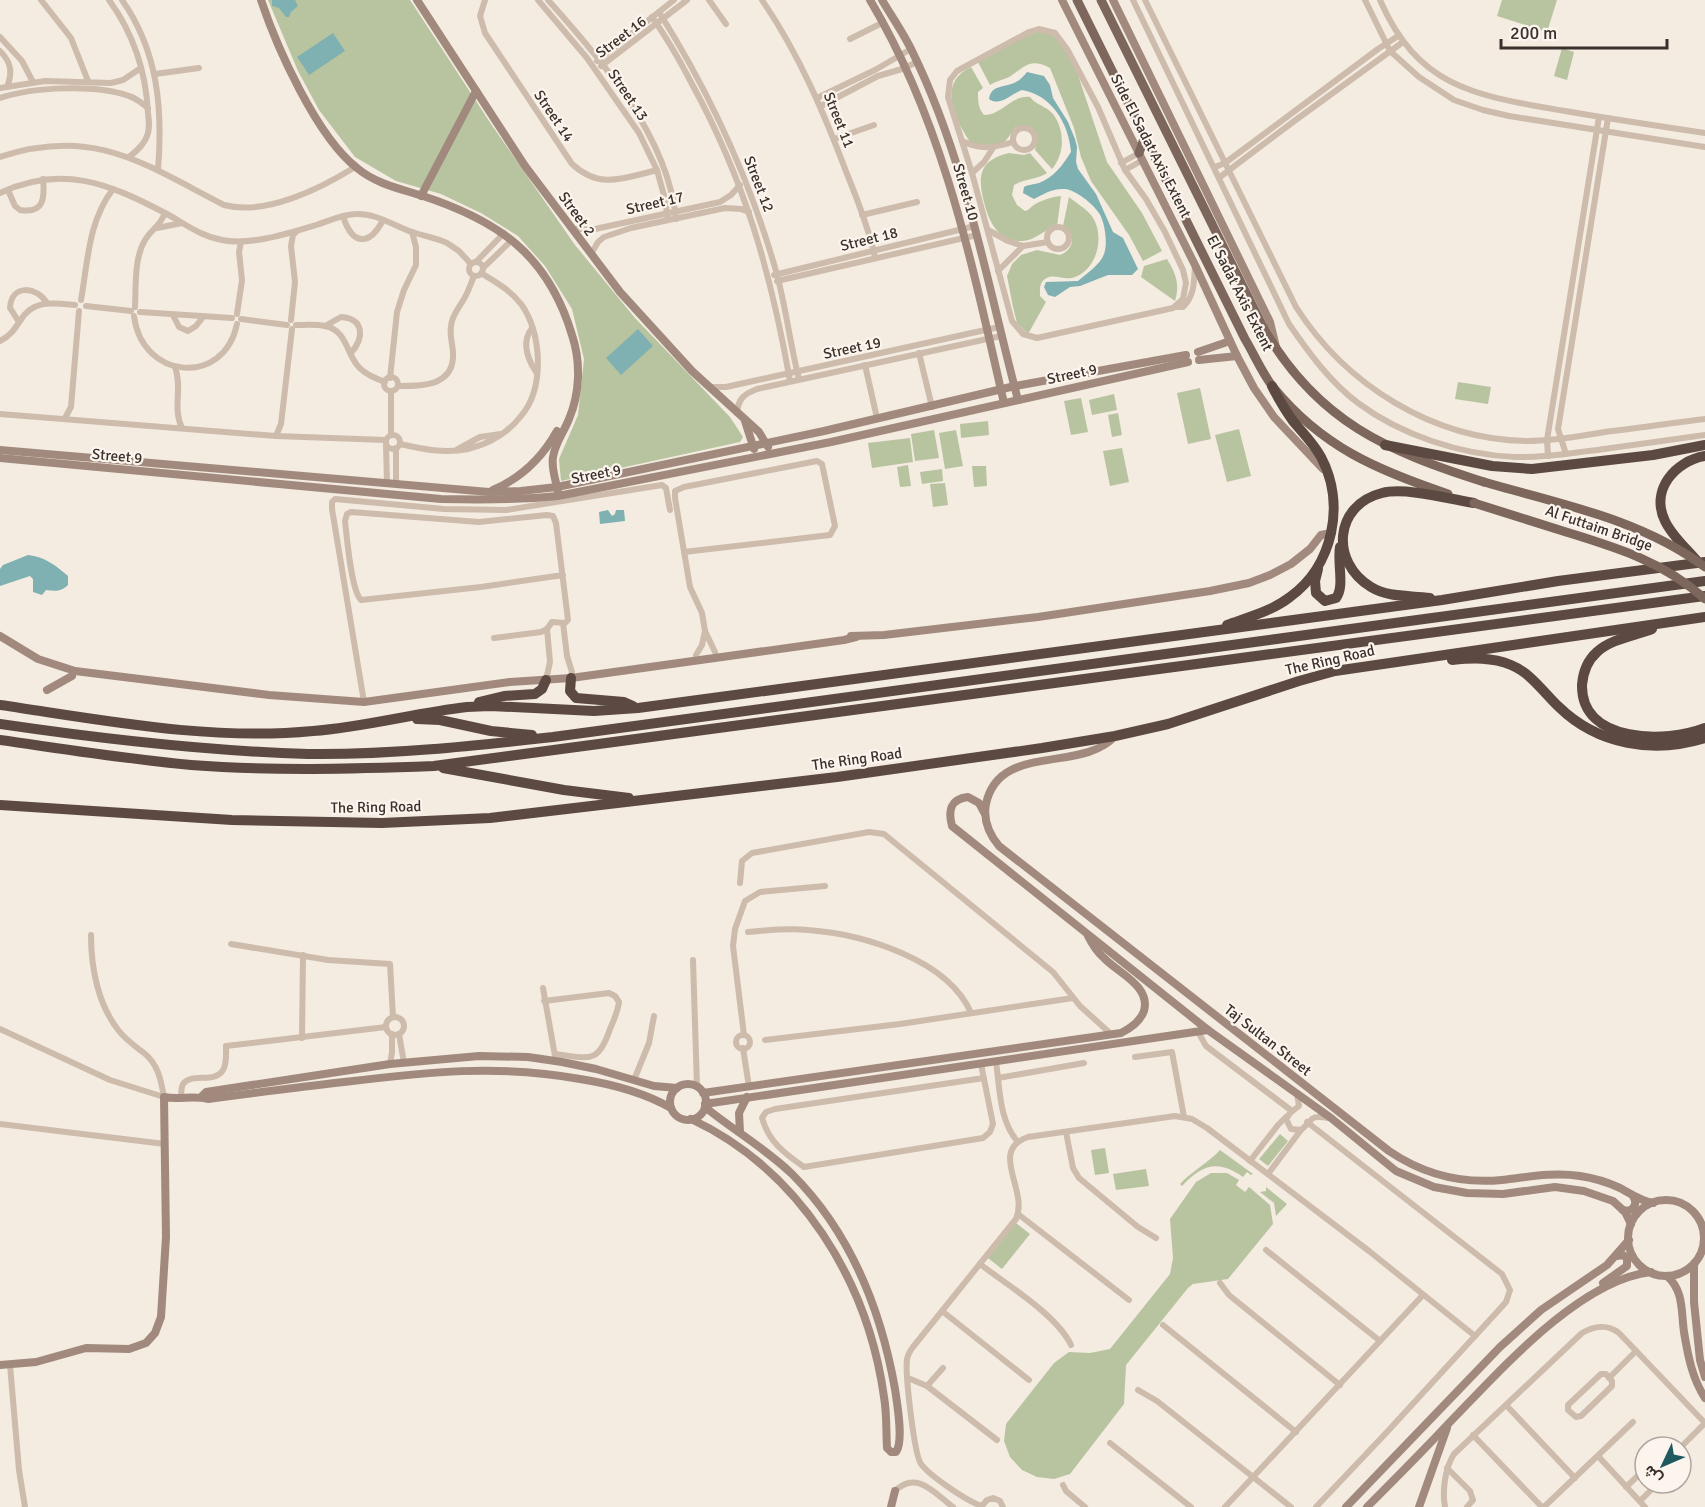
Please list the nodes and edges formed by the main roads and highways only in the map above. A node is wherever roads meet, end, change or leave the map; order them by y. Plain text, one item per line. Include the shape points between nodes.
1 (1077, 0) edge
2 (1101, 0) edge
3 (1145, 136) junction
4 (1141, 157) road end
5 (1272, 386) junction
6 (1385, 445) junction
7 (1705, 445) edge
8 (1705, 456) edge
9 (1484, 482) joint
10 (1474, 503) junction
11 (1342, 540) junction
12 (1702, 564) edge
13 (1319, 566) junction
14 (1705, 581) edge
15 (1705, 598) edge
16 (1442, 600) junction
17 (1705, 617) edge
18 (1666, 622) junction
19 (1207, 632) junction
20 (1407, 660) junction
21 (572, 675) road end
22 (547, 678) road end
23 (0, 705) edge
24 (467, 707) junction
25 (638, 708) junction
26 (397, 718) junction
27 (0, 724) edge
28 (1705, 728) edge
29 (553, 737) junction
30 (1705, 738) edge
31 (0, 740) edge
32 (434, 766) junction
33 (652, 800) junction
34 (0, 805) edge

1 - 3 main road, El Sadat Axis Extent
2 - 6 main road, El Sadat Axis Extent via 1276,350 1324,404
3 - 4 main road
3 - 5 main road, El Sadat Axis Extent
5 - 10 main road, El Sadat Axis Extent via 1311,425 1355,457
5 - 13 highway via 1320,455 1331,483 1331,533
6 - 7 highway via 1492,466 1532,469
6 - 9 main road, El Sadat Axis Extent via 1426,464
8 - 12 highway, bridge via 1672,472 1661,497 1666,523
9 - 12 main road, Al Futtaim Bridge, bridge via 1630,525
10 - 11 highway via 1384,492 1358,506
10 - 15 main road, Al Futtaim Bridge, bridge via 1619,548 1661,567
11 - 13 highway via 1338,561 1340,594 1331,601 1316,593
11 - 16 highway via 1350,568 1374,589
12 - 16 highway
13 - 19 highway via 1298,591 1278,605
14 - 29 highway, The Ring Road
15 - 32 highway, The Ring Road
16 - 19 highway
17 - 18 highway, The Ring Road
18 - 20 highway, The Ring Road
18 - 28 highway via 1596,652 1585,669 1584,698 1600,723 1618,731 1657,737
19 - 25 highway
20 - 30 highway via 1485,658 1504,662 1521,670 1581,725 1619,742 1668,746
20 - 33 highway, The Ring Road via 1316,676 1168,724 1115,736
21 - 25 highway via 570,691 576,698 624,702
22 - 24 highway via 535,694 498,697
23 - 26 highway via 217,733 313,731
24 - 25 highway via 594,711
24 - 26 highway
26 - 29 highway via 440,720 491,731
27 - 29 highway, The Ring Road via 122,741 310,754 454,747
31 - 32 highway, The Ring Road via 194,765
32 - 33 highway via 564,790
33 - 34 highway, The Ring Road via 490,818 382,824 232,820

